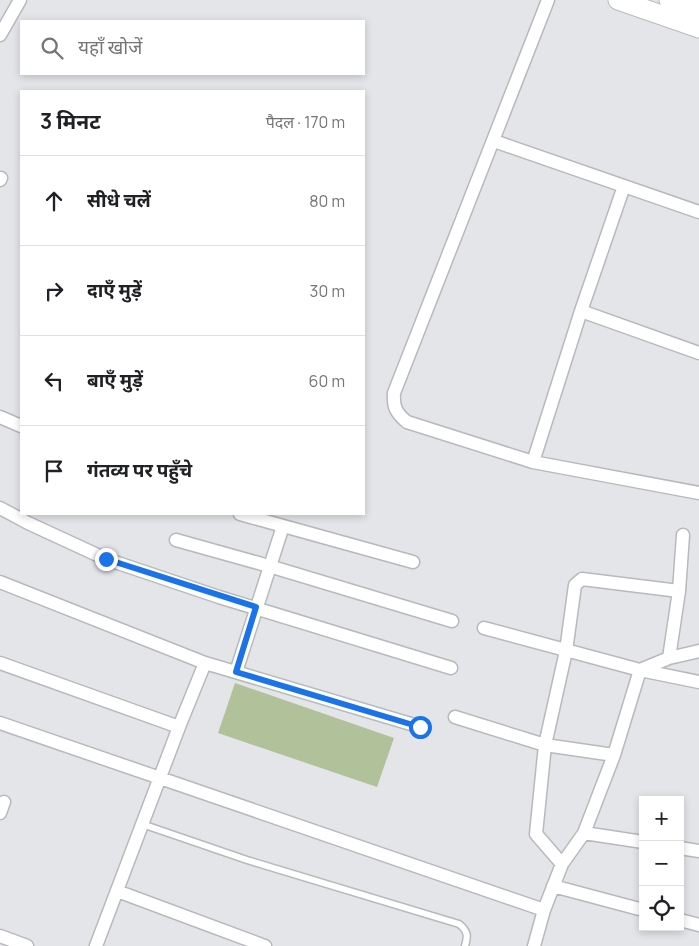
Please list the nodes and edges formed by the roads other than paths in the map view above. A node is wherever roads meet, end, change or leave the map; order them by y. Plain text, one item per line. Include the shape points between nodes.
1 (20, 0) edge
2 (548, 0) edge
3 (618, 0) edge
4 (669, 0) edge
5 (699, 10) edge
6 (699, 28) edge
7 (0, 34) edge
8 (494, 141) junction
9 (624, 186) junction
10 (699, 212) edge
11 (581, 311) junction
12 (699, 352) edge
13 (0, 417) edge
14 (20, 426) edge
15 (533, 462) junction
16 (699, 493) edge
17 (0, 508) edge
18 (244, 515) edge
19 (283, 526) junction
20 (683, 535) dead end
21 (176, 540) dead end
22 (413, 562) dead end
23 (269, 566) junction
24 (0, 582) edge
25 (679, 591) junction
26 (256, 607) junction
27 (452, 621) dead end
28 (484, 628) dead end
29 (566, 651) junction
30 (699, 651) edge
31 (669, 658) junction
32 (0, 663) edge
33 (205, 663) junction
34 (451, 668) dead end
35 (640, 670) junction
36 (236, 672) junction
37 (699, 682) edge
38 (455, 717) dead end
39 (0, 723) edge
40 (178, 727) junction
41 (420, 727) dead end
42 (545, 745) junction
43 (614, 755) junction
44 (159, 778) junction
45 (142, 824) junction
46 (584, 833) junction
47 (639, 841) edge
48 (684, 849) edge
49 (699, 851) edge
50 (562, 864) junction
51 (553, 886) junction
52 (117, 891) junction
53 (639, 909) edge
54 (544, 910) junction
55 (684, 921) edge
56 (699, 926) edge
57 (0, 936) edge
58 (27, 946) edge
59 (96, 946) edge
60 (265, 946) edge
61 (465, 946) edge
62 (534, 946) edge

1 - 7 street
2 - 8 street
3 - 6 street
4 - 5 street
8 - 9 street
8 - 15 street via 394,393 393,405 407,422
9 - 10 street
9 - 11 street
11 - 12 street
11 - 15 street
13 - 14 street
15 - 16 street
17 - 26 street via 106,559
18 - 19 street
19 - 22 street
19 - 23 street
20 - 25 street
21 - 23 street
23 - 26 street
23 - 27 street
24 - 33 street
25 - 29 street via 582,579 576,586
25 - 31 street
26 - 34 street
26 - 36 street
28 - 29 street
29 - 35 street
29 - 42 street
30 - 31 street
31 - 35 street
32 - 40 street
33 - 36 street
33 - 40 street
35 - 37 street
35 - 43 street
36 - 41 street
38 - 42 street
39 - 44 street
40 - 44 street
42 - 43 street
42 - 50 street via 536,834
43 - 46 street
44 - 45 street
44 - 54 street
45 - 52 street
45 - 61 lane via 247,860 459,924 466,929 468,936
46 - 47 street
46 - 50 street
48 - 49 street
50 - 51 street
51 - 53 street
51 - 54 street
52 - 59 street
52 - 60 street
54 - 62 street
55 - 56 street
57 - 58 street

